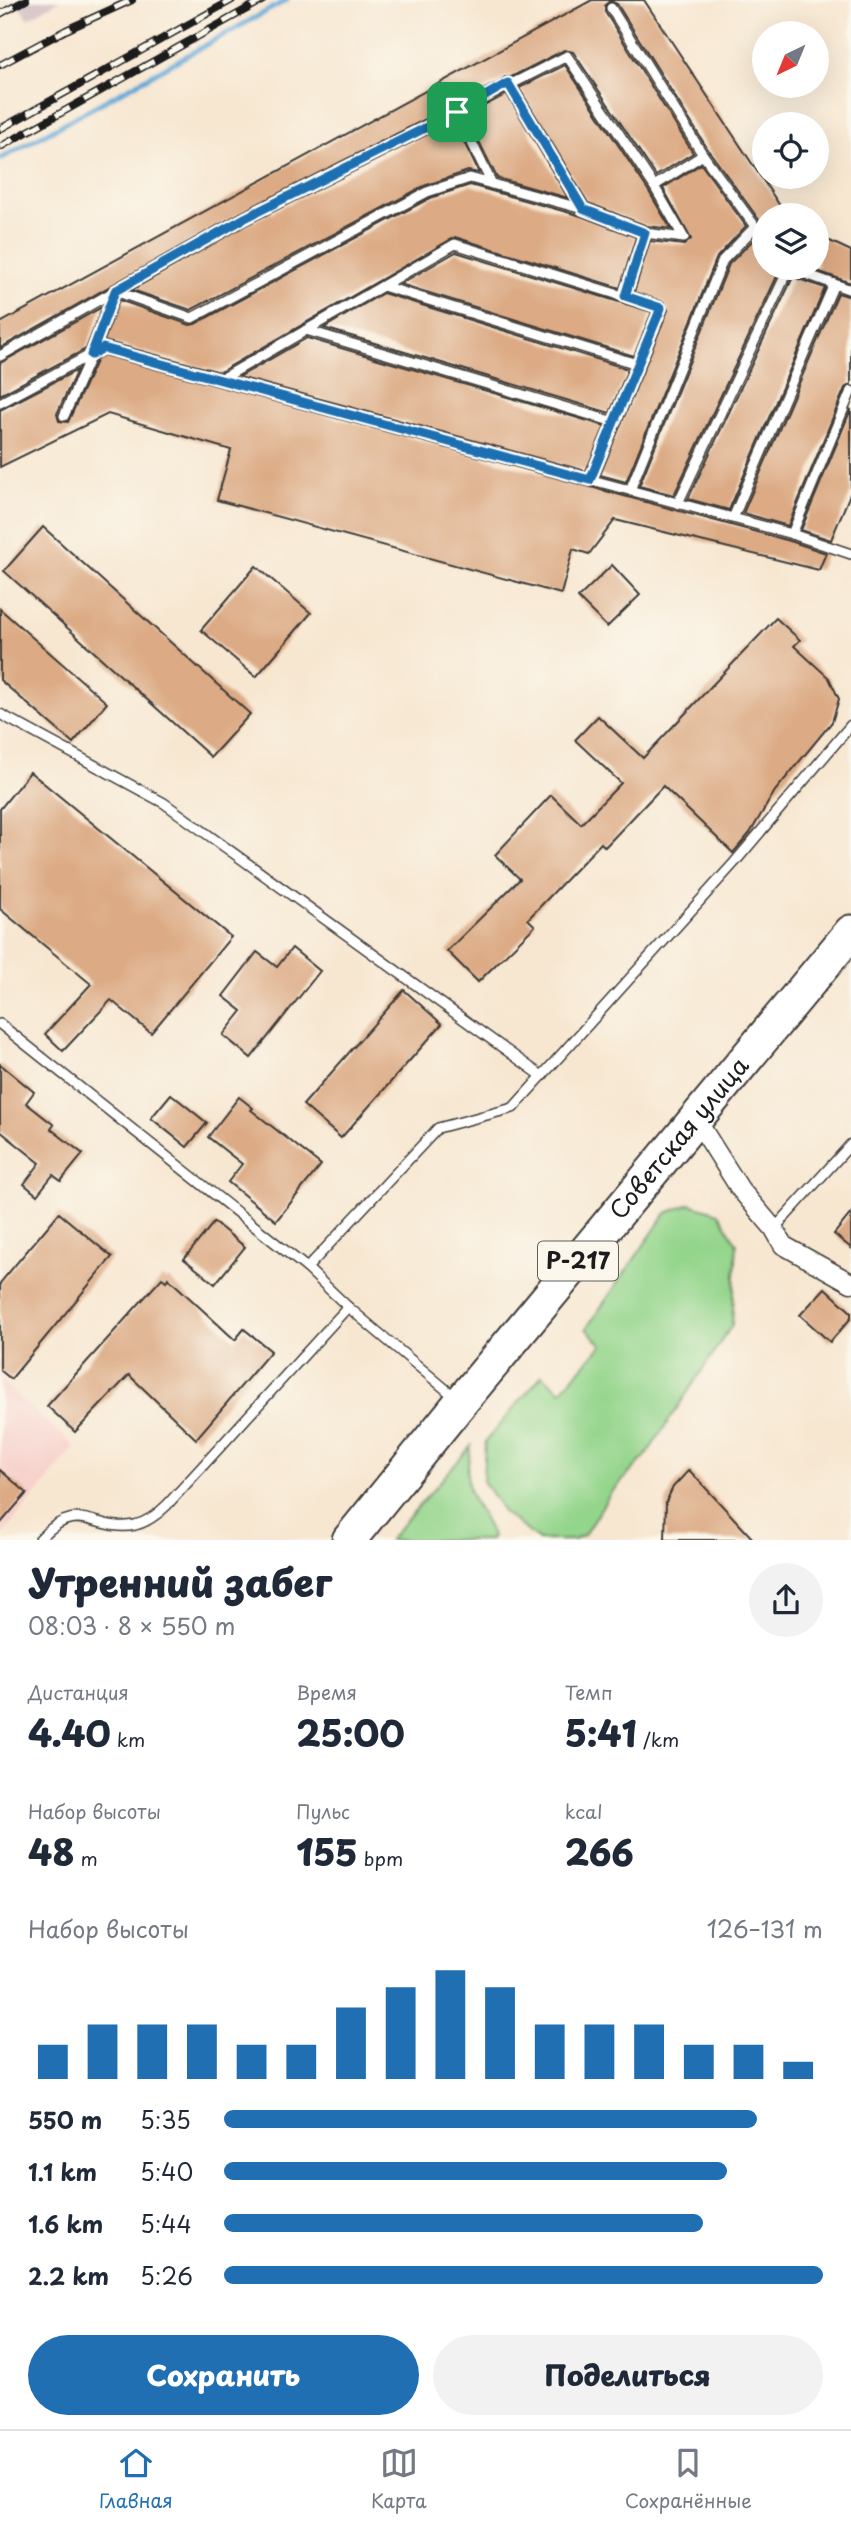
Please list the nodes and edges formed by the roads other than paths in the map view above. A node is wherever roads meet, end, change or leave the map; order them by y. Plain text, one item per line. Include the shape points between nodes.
1 (611, 8) dead end
2 (508, 83) junction
3 (457, 112) junction
4 (702, 155) junction
5 (492, 184) junction
6 (654, 186) junction
7 (583, 209) junction
8 (752, 225) edge
9 (752, 230) edge
10 (645, 233) junction
11 (783, 280) edge
12 (823, 280) edge
13 (834, 284) junction
14 (383, 286) junction
15 (851, 290) edge
16 (115, 291) junction
17 (625, 296) junction
18 (306, 330) junction
19 (91, 355) junction
20 (0, 356) edge
21 (638, 364) junction
22 (220, 380) junction
23 (851, 391) edge
24 (0, 403) edge
25 (64, 416) dead end
26 (614, 422) junction
27 (590, 480) junction
28 (630, 490) junction
29 (678, 503) junction
30 (733, 518) junction
31 (792, 534) junction
32 (851, 554) edge
33 (0, 714) edge
34 (851, 725) edge
35 (851, 932) edge
36 (0, 1024) edge
37 (542, 1076) junction
38 (696, 1119) junction
39 (850, 1148) edge
40 (774, 1229) junction
41 (307, 1268) junction
42 (851, 1283) edge
43 (348, 1307) junction
44 (461, 1402) junction
45 (39, 1540) edge
46 (349, 1540) edge

1 - 4 lane
2 - 3 lane
2 - 6 lane via 567,56
2 - 7 lane
3 - 5 lane
3 - 16 lane via 245,218
4 - 6 lane
4 - 8 lane
5 - 7 lane
5 - 16 lane via 470,178 427,192 192,318
6 - 10 lane via 684,238
7 - 10 lane
9 - 28 lane via 723,260
10 - 17 lane
11 - 29 lane
12 - 13 lane
13 - 15 lane
13 - 30 lane
14 - 17 lane via 455,244
14 - 18 lane
14 - 21 lane
16 - 19 lane
16 - 20 lane
17 - 21 lane via 661,308
18 - 22 lane
18 - 26 lane
19 - 22 lane via 103,348
19 - 24 lane
19 - 25 lane
21 - 26 lane
22 - 27 lane
23 - 31 lane
26 - 27 lane
27 - 28 lane
28 - 29 lane
29 - 30 lane
30 - 31 lane
31 - 32 lane
33 - 37 lane via 164,803
34 - 37 lane
35 - 38 highway, Советская улица / Р-217
36 - 41 lane
37 - 41 lane via 513,1108 438,1128
38 - 40 street via 740,1189
38 - 44 highway, Советская улица / Р-217
39 - 40 lane
40 - 42 street via 783,1245
41 - 43 lane
43 - 44 lane
43 - 45 lane via 153,1518 135,1525 111,1525 81,1516 61,1522
44 - 46 highway, Советская улица / Р-217

